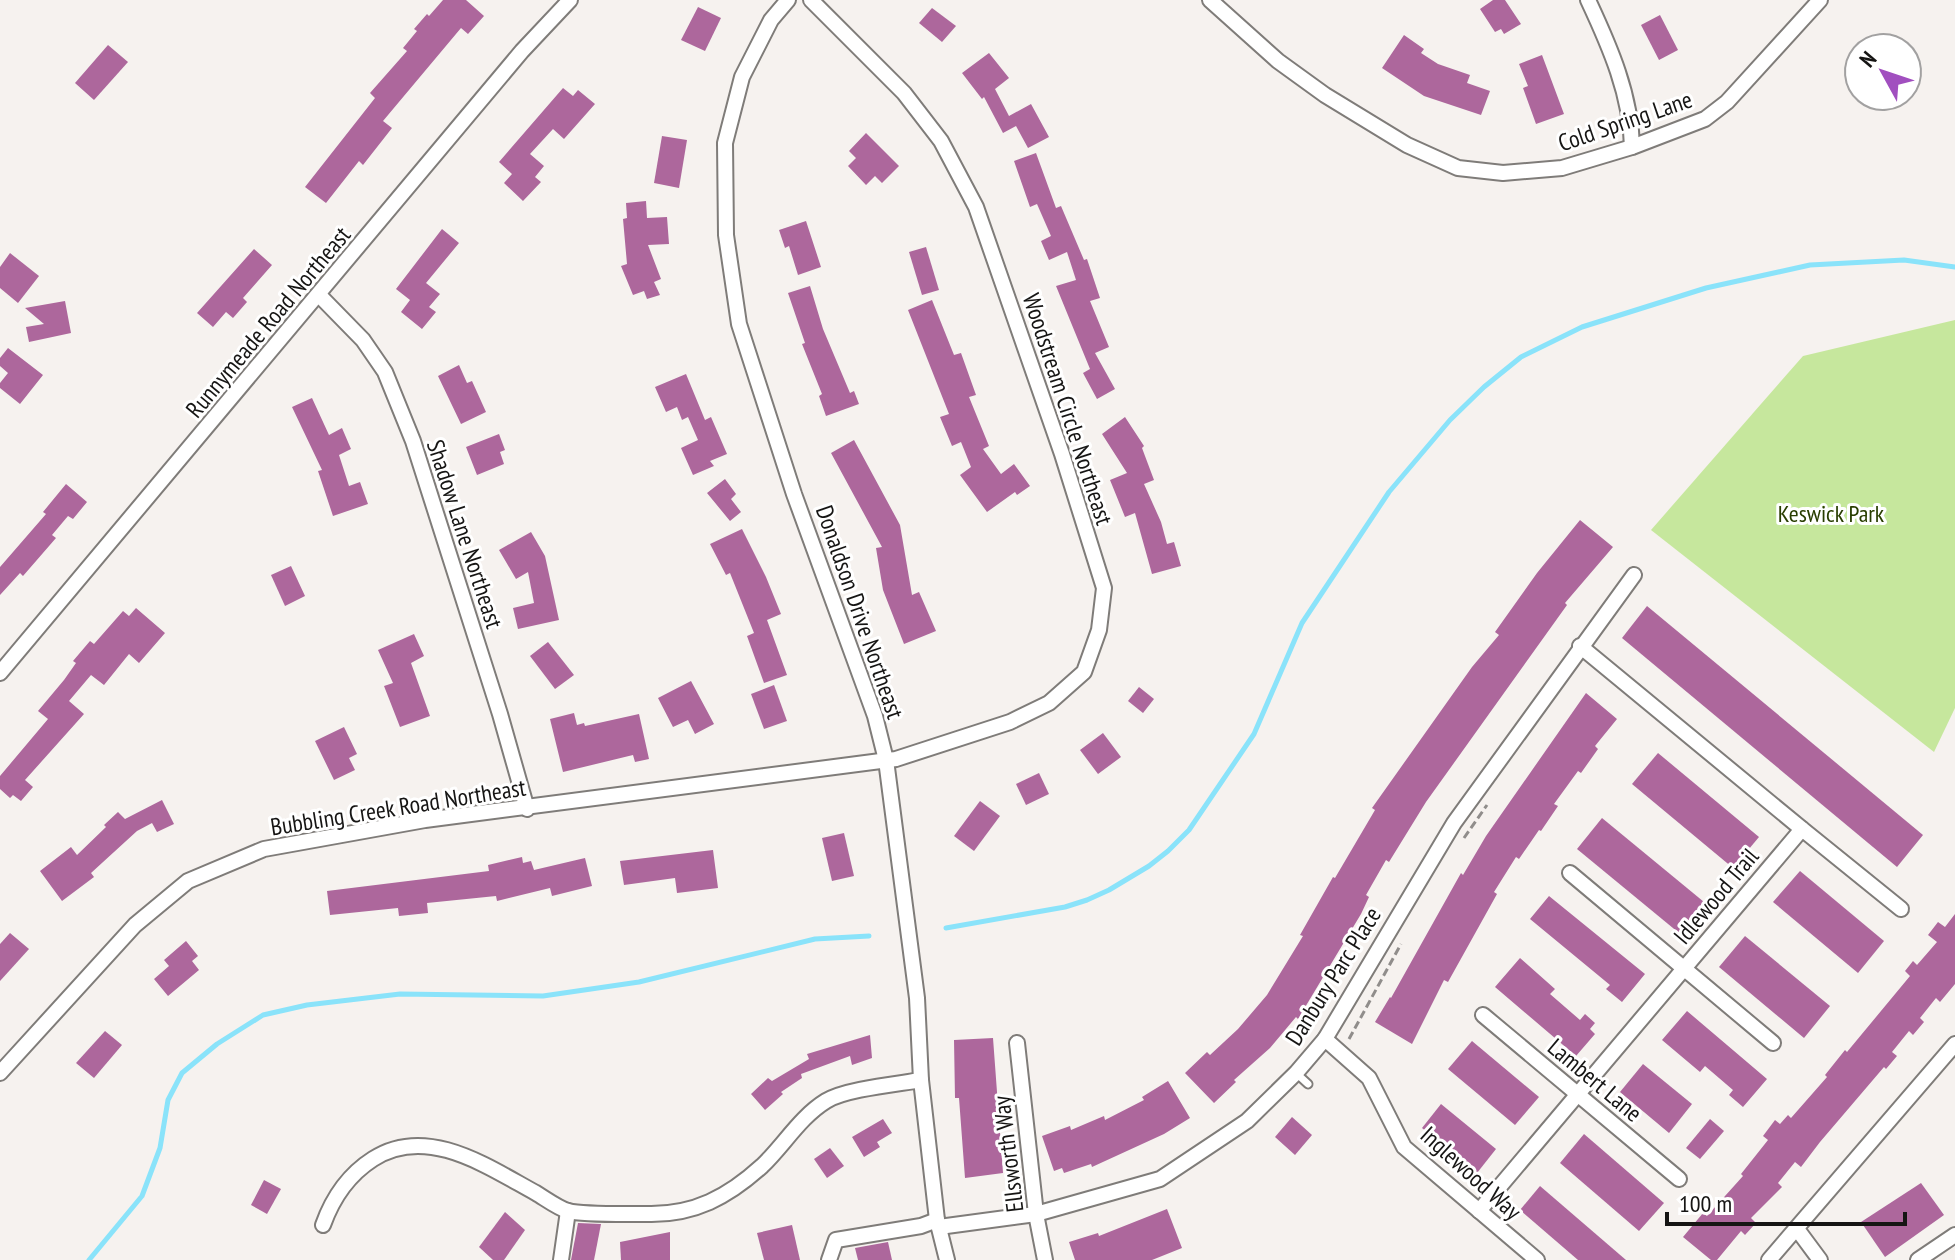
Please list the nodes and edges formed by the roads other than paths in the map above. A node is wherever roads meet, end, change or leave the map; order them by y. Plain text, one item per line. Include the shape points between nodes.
1 (570, 0) edge
2 (788, 0) edge
3 (811, 0) edge
4 (1210, 0) edge
5 (1588, 0) edge
6 (1820, 0) edge
7 (1632, 147) junction
8 (319, 295) junction
9 (1634, 575) dead end
10 (1580, 646) junction
11 (0, 673) edge
12 (886, 760) junction
13 (527, 809) junction
14 (1802, 829) junction
15 (1570, 873) dead end
16 (1901, 909) dead end
17 (1683, 968) junction
18 (1483, 1015) dead end
19 (1325, 1039) junction
20 (1017, 1043) dead end
21 (1773, 1043) dead end
22 (1955, 1044) edge
23 (0, 1073) edge
24 (1296, 1073) junction
25 (921, 1080) junction
26 (1308, 1084) dead end
27 (1579, 1094) junction
28 (1679, 1179) dead end
29 (568, 1211) junction
30 (1479, 1211) junction
31 (1036, 1214) junction
32 (938, 1223) junction
33 (323, 1225) dead end
34 (1797, 1229) junction
35 (1955, 1235) edge
36 (561, 1260) edge
37 (829, 1260) edge
38 (947, 1260) edge
39 (1045, 1260) edge
40 (1537, 1260) edge
41 (1769, 1260) edge
42 (1820, 1260) edge
43 (1918, 1260) edge

1 - 8 street, Runnymeade Road Northeast
2 - 12 street, Donaldson Drive Northeast via 771,20 742,77 725,143 726,235 739,324
3 - 12 street, Woodstream Circle Northeast via 904,93 941,141 976,207 1104,588 1099,630 1084,672 1049,703 1010,722
4 - 7 street, Cold Spring Lane via 1325,95 1407,145 1458,168 1503,173 1562,168
5 - 7 street via 1611,48 1631,118
6 - 7 street, Cold Spring Lane via 1727,102 1705,119
8 - 11 street, Runnymeade Road Northeast
8 - 13 street, Shadow Lane Northeast via 363,340 385,372 413,441
9 - 10 street, Danbury Parc Place
10 - 14 street
10 - 19 street, Danbury Parc Place via 1454,823
12 - 13 street, Bubbling Creek Road Northeast
12 - 25 street, Donaldson Drive Northeast via 917,998
13 - 23 street, Bubbling Creek Road Northeast via 425,820 264,849 188,881 135,925
14 - 16 street
14 - 17 street, Idlewood Trail
15 - 17 street
17 - 21 street
17 - 27 street, Idlewood Trail
18 - 27 street, Lambert Lane
19 - 24 street, Danbury Parc Place
19 - 30 street, Inglewood Way via 1369,1078 1404,1147
20 - 31 street, Ellsworth Way
22 - 34 street
24 - 26 lane
24 - 31 street, Danbury Parc Place via 1247,1121 1160,1179
25 - 29 street via 827,1100 762,1166 704,1206 677,1214
25 - 32 street, Donaldson Drive Northeast
27 - 28 street, Lambert Lane
27 - 30 street, Idlewood Trail
29 - 33 street via 463,1156 417,1145 387,1150 358,1169 338,1192
29 - 36 street
30 - 40 street, Inglewood Way
31 - 32 street, Danbury Parc Place
31 - 39 street, Ellsworth Way
32 - 37 street, Danbury Parc Place via 836,1240
32 - 38 street, Donaldson Drive Northeast
34 - 41 street
34 - 42 street
35 - 43 street

